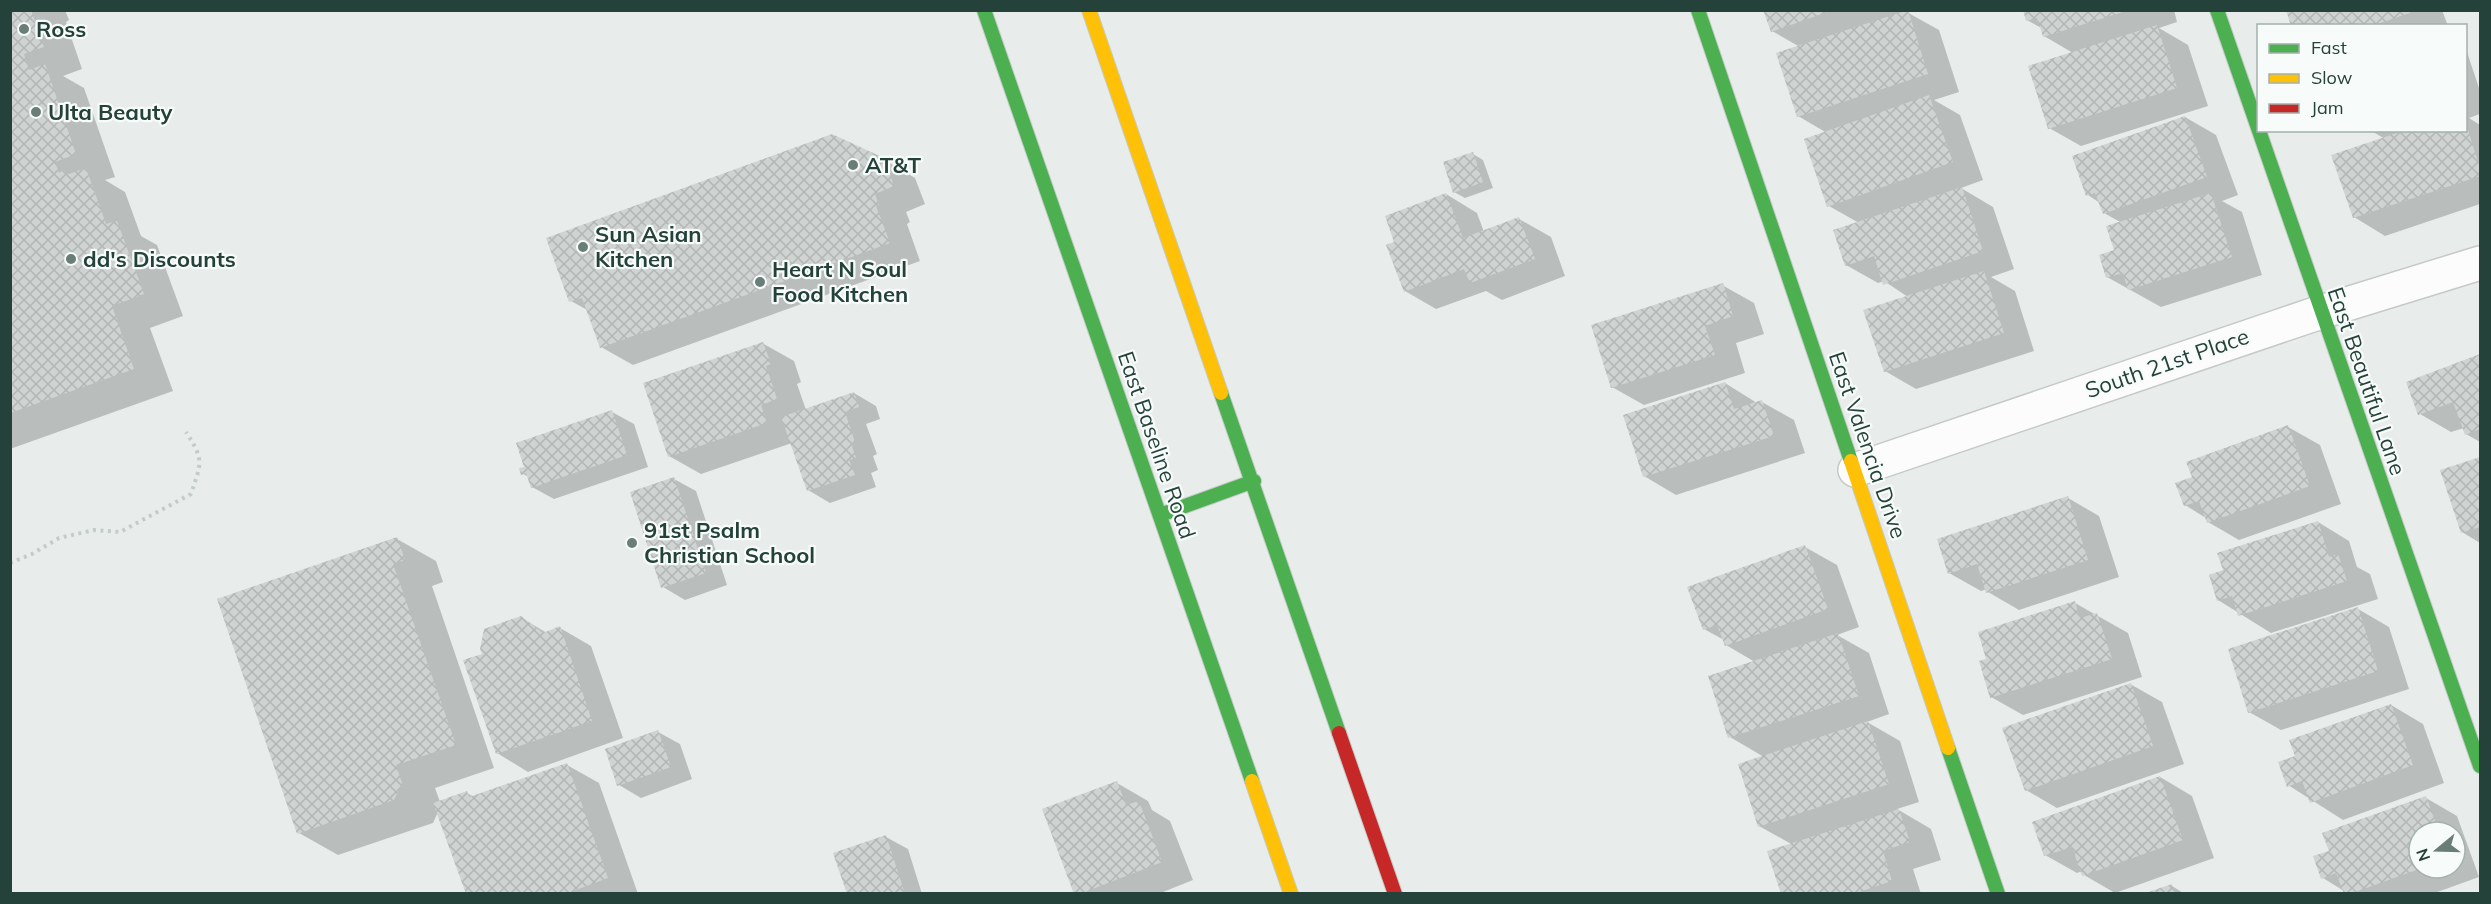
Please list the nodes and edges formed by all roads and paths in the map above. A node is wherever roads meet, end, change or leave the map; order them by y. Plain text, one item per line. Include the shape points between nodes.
1 (984, 10) edge
2 (1089, 10) edge
3 (1698, 10) edge
4 (2217, 10) edge
5 (2257, 127) edge
6 (2259, 132) edge
7 (2481, 263) edge
8 (2320, 312) junction
9 (186, 432) dead end
10 (1855, 470) junction
11 (1254, 482) junction
12 (1160, 515) junction
13 (10, 563) edge
14 (2481, 766) edge
15 (1388, 872) junction
16 (1291, 894) edge
17 (1383, 894) edge
18 (1395, 894) edge
19 (1998, 894) edge

1 - 12 main road, East Baseline Road
2 - 11 main road
3 - 10 main road, East Valencia Drive
4 - 5 main road, East Beautiful Lane
6 - 8 main road, East Beautiful Lane
7 - 8 street, South 21st Place
8 - 10 street, South 21st Place
8 - 14 main road, East Beautiful Lane
9 - 13 path via 201,461 191,494 120,532 94,530 59,538
10 - 19 main road, East Valencia Drive
11 - 12 main road
11 - 15 main road
12 - 16 main road, East Baseline Road
15 - 17 main road
15 - 18 main road

